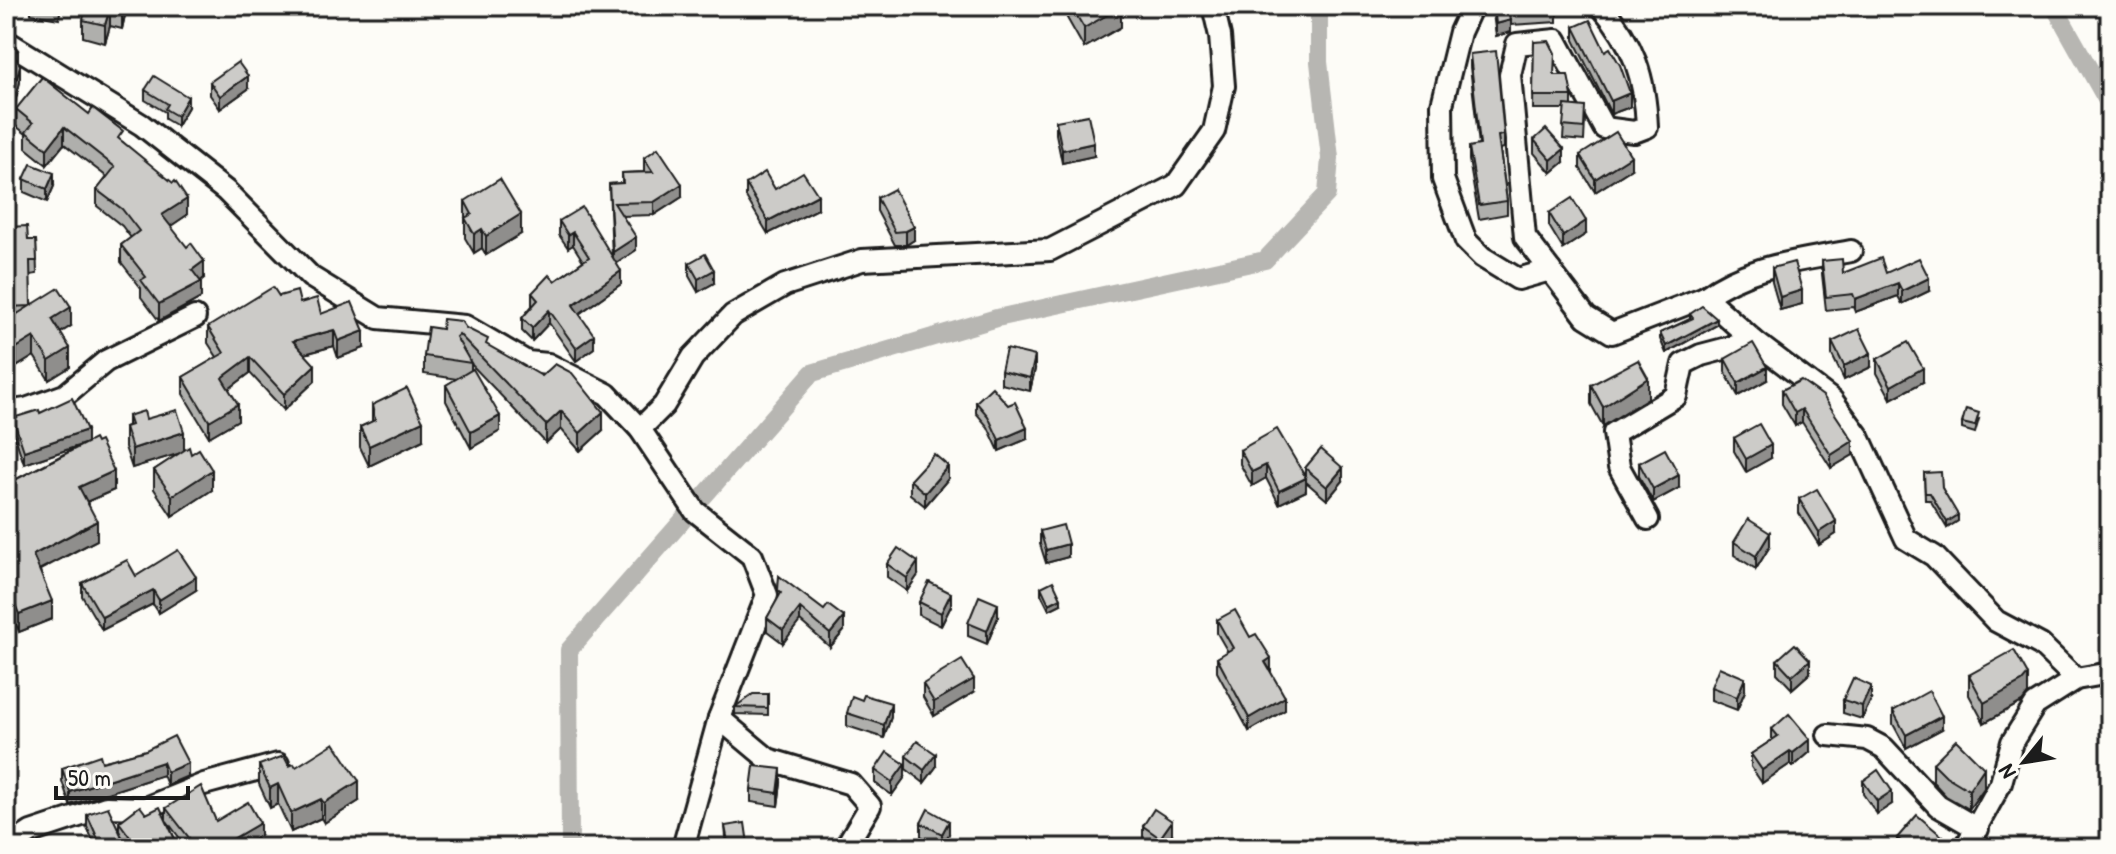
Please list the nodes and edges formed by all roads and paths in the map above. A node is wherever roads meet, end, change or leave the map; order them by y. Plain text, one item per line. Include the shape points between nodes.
1 (1213, 6) edge
2 (1472, 6) edge
3 (1601, 6) edge
4 (6, 41) edge
5 (1851, 251) dead end
6 (1550, 270) junction
7 (1705, 297) junction
8 (195, 317) dead end
9 (1754, 341) junction
10 (6, 412) edge
11 (640, 429) junction
12 (1648, 519) dead end
13 (2110, 673) edge
14 (2076, 679) junction
15 (719, 718) junction
16 (1828, 735) dead end
17 (278, 764) edge
18 (1978, 829) junction
19 (7, 848) edge
20 (683, 848) edge
21 (845, 848) edge
22 (1965, 848) edge

1 - 11 street via 1224,86 1214,131 1176,185 1050,250 862,260 785,285 733,315 693,357 664,405
2 - 6 street via 1442,105 1443,179 1466,241 1482,257 1518,279
3 - 6 street via 1624,32 1645,87 1647,127 1634,132 1604,128 1556,40 1517,44 1510,75 1525,237
4 - 11 street via 142,125 226,191 311,277 378,318 465,326 527,362 548,364 607,394
5 - 7 street via 1762,268 1723,283
6 - 7 street via 1586,317 1612,333
7 - 9 street
8 - 10 street via 106,361 65,395
9 - 12 street via 1683,364 1676,396 1614,433 1619,467
9 - 14 street via 1832,400 1859,437 1906,539 1934,556 1996,621 2041,645
11 - 15 street via 695,511 752,556 767,595
13 - 14 street
14 - 18 street via 2035,705 2012,742 2001,783
15 - 20 street
15 - 21 street via 768,759 851,784 870,806
16 - 18 street via 1867,739 1884,748 1938,806
17 - 19 street via 204,784 145,808 106,807 31,832
18 - 22 street

